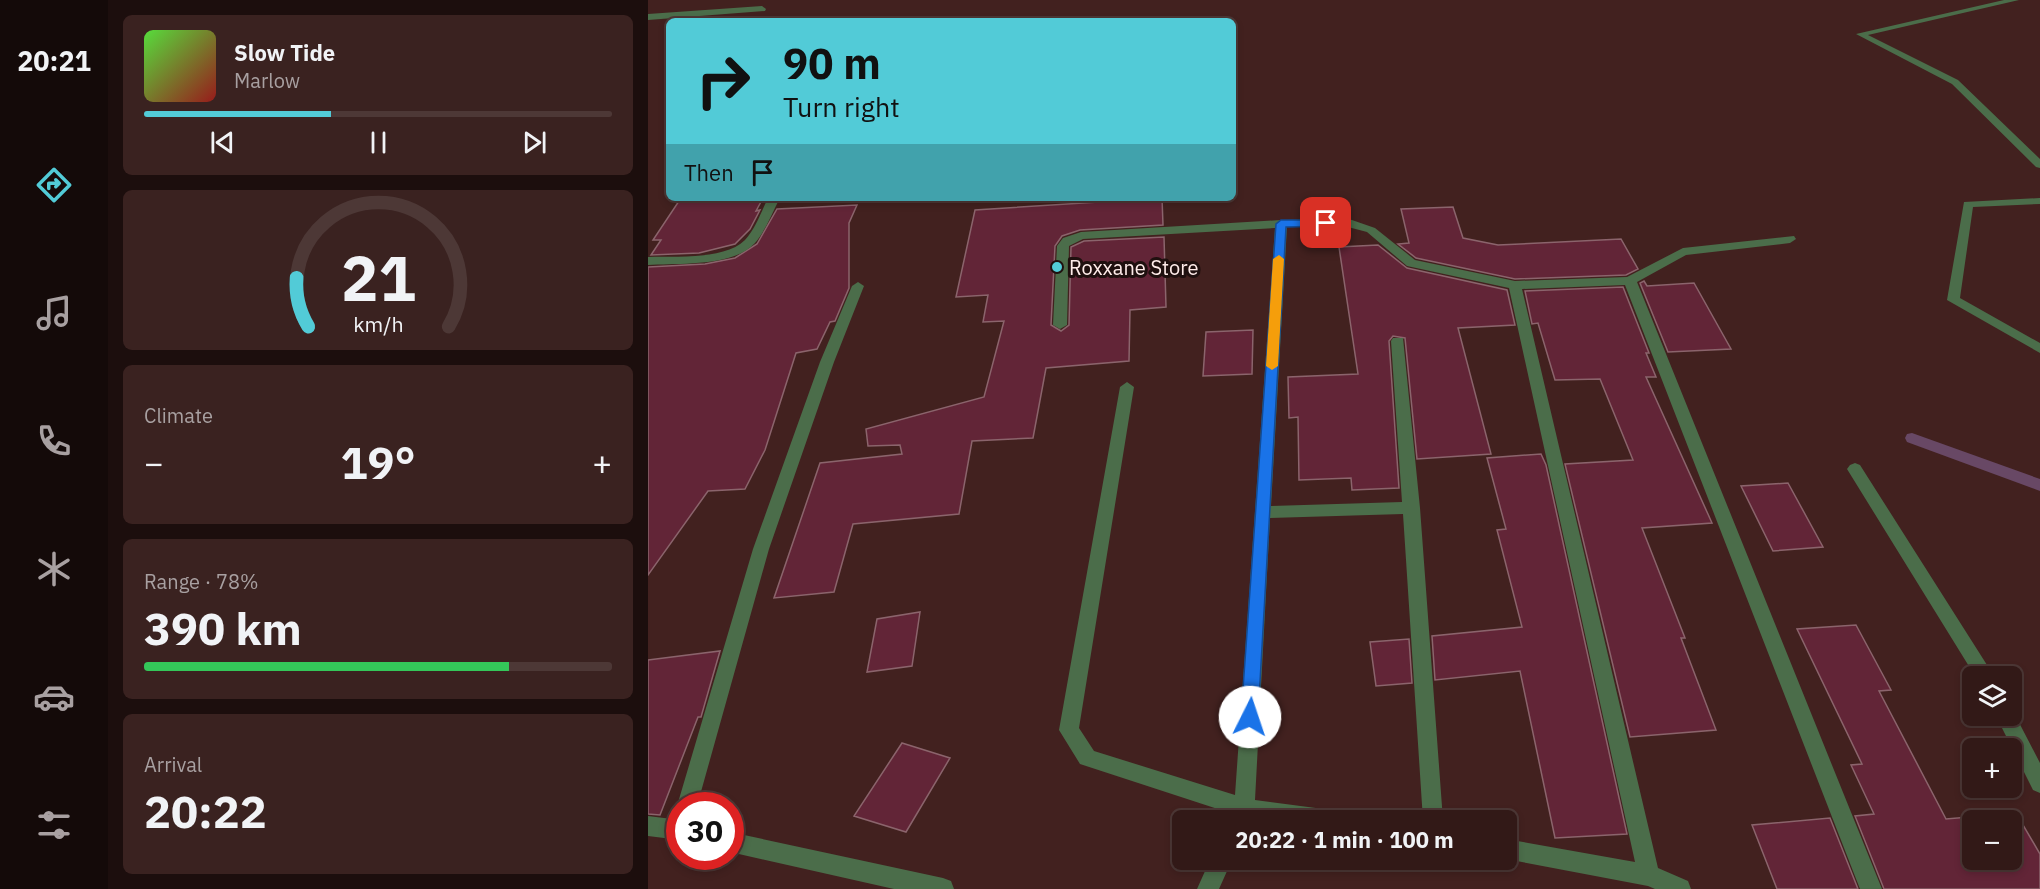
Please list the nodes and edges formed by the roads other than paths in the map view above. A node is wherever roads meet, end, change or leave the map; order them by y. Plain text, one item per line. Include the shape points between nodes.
1 (2015, 0) edge
2 (762, 9) dead end
3 (648, 17) edge
4 (2040, 165) edge
5 (772, 201) edge
6 (2040, 201) edge
7 (1281, 224) junction
8 (1790, 239) dead end
9 (648, 261) edge
10 (1630, 281) junction
11 (1515, 285) junction
12 (858, 286) dead end
13 (1060, 325) dead end
14 (1398, 341) dead end
15 (2040, 349) edge
16 (1128, 387) dead end
17 (1854, 469) dead end
18 (1412, 508) junction
19 (1263, 512) junction
20 (1979, 666) edge
21 (2011, 726) edge
22 (2040, 783) edge
23 (691, 792) edge
24 (1230, 810) edge
25 (1241, 810) edge
26 (1432, 810) edge
27 (648, 826) edge
28 (666, 828) edge
29 (744, 845) edge
30 (1517, 851) edge
31 (1217, 870) edge
32 (1649, 875) junction
33 (943, 889) edge
34 (1208, 889) edge
35 (1680, 889) edge
36 (1871, 889) edge

1 - 4 street via 1860,34 1955,82
2 - 3 street
5 - 9 street via 754,237 744,247 724,254
6 - 15 street via 1968,204 1953,300
7 - 11 street via 1348,223 1371,230 1411,263
7 - 13 street via 1091,236 1067,241 1063,246
7 - 19 street
8 - 10 street via 1683,252
10 - 11 street
10 - 36 street
11 - 32 street
12 - 23 street via 761,549
14 - 18 street
16 - 24 street via 1069,730 1087,758
17 - 20 street
18 - 19 street
18 - 26 street
19 - 25 street
21 - 22 street
27 - 28 street
29 - 33 street
30 - 32 street
31 - 34 street
32 - 35 street

